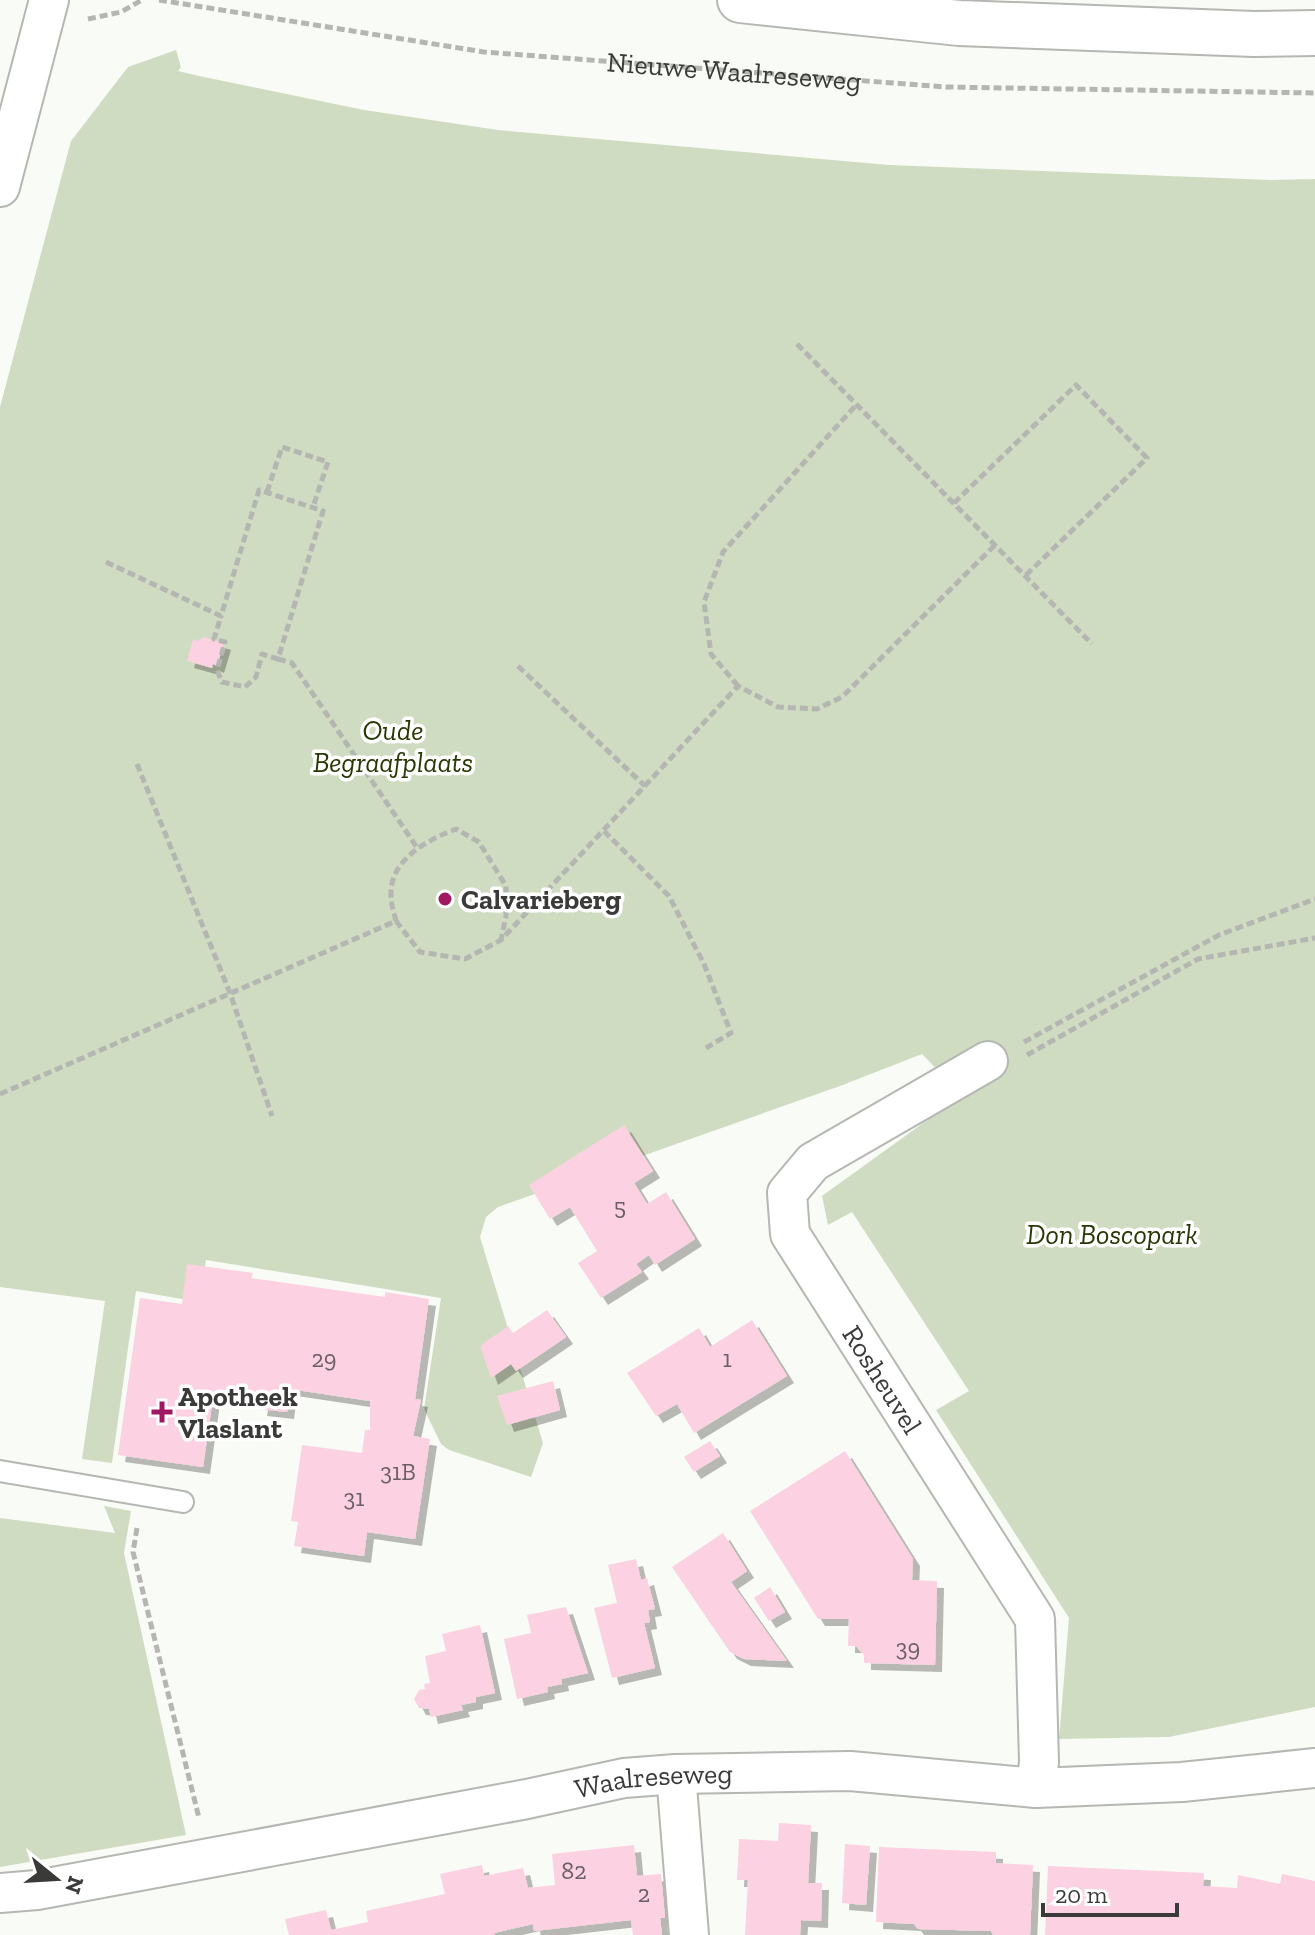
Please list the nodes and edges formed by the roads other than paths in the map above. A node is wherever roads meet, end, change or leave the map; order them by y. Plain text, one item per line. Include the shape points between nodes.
1 (740, 0) edge
2 (46, 8) edge
3 (1315, 33) edge
4 (0, 187) edge
5 (988, 1061) road end
6 (0, 1471) edge
7 (183, 1502) dead end
8 (1315, 1768) edge
9 (676, 1774) junction
10 (1036, 1788) junction
11 (0, 1893) edge
12 (689, 1935) edge

1 - 3 street via 959,23
2 - 4 street
5 - 10 street, Rosheuvel via 813,1162 787,1193 790,1234 1035,1619
6 - 7 lane
8 - 10 street, Waalreseweg via 1182,1782
9 - 10 street, Waalreseweg via 850,1771
9 - 11 street, Waalreseweg via 624,1778 83,1882
9 - 12 street

